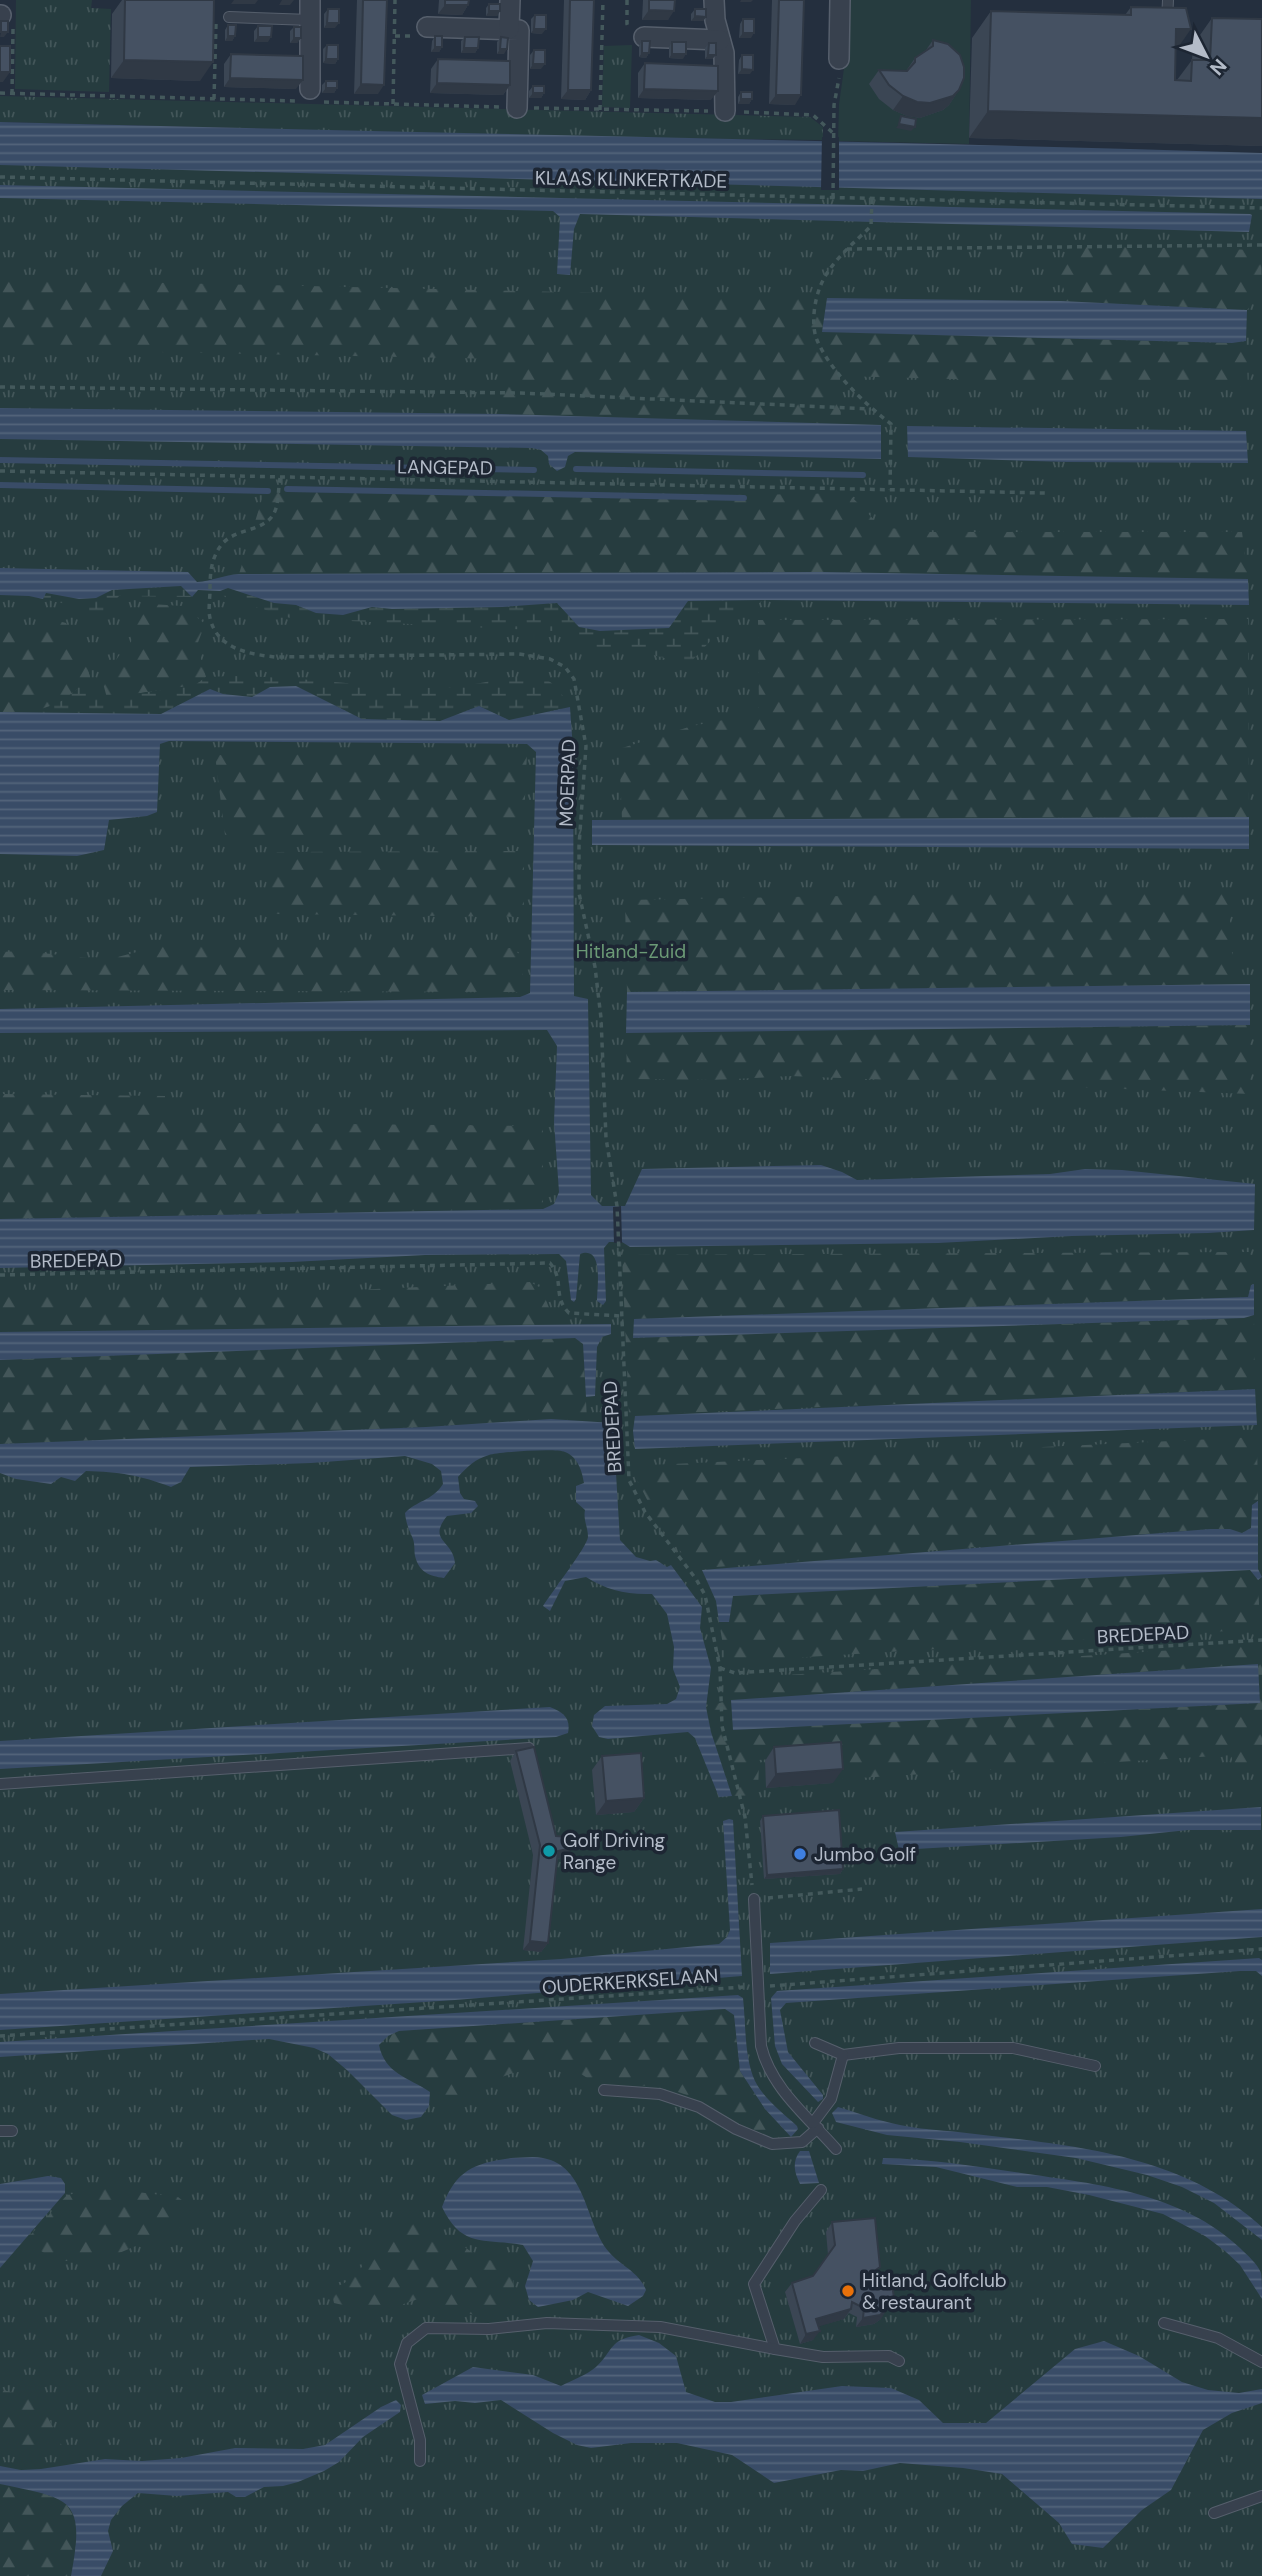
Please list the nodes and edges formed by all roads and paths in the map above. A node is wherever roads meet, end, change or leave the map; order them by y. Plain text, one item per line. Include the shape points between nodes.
1 (310, 0) edge
2 (395, 0) edge
3 (510, 0) edge
4 (603, 0) edge
5 (714, 0) edge
6 (840, 0) edge
7 (1168, 0) edge
8 (217, 16) edge
9 (229, 17) dead end
10 (5, 20) edge
11 (311, 20) junction
12 (427, 27) dead end
13 (1167, 28) edge
14 (509, 29) junction
15 (644, 37) dead end
16 (720, 40) junction
17 (839, 59) joint
18 (0, 93) edge
19 (12, 94) junction
20 (310, 97) junction
21 (214, 99) junction
22 (393, 104) junction
23 (517, 108) junction
24 (600, 110) junction
25 (725, 111) junction
26 (833, 133) junction
27 (0, 177) edge
28 (833, 196) junction
29 (872, 198) junction
30 (1262, 208) edge
31 (1262, 245) edge
32 (847, 249) junction
33 (0, 387) edge
34 (871, 409) junction
35 (0, 471) edge
36 (280, 478) junction
37 (890, 490) junction
38 (1045, 493) dead end
39 (0, 1275) edge
40 (621, 1316) junction
41 (1262, 1640) edge
42 (720, 1668) junction
43 (529, 1748) edge
44 (0, 1784) edge
45 (862, 1889) dead end
46 (754, 1899) junction
47 (1262, 1950) edge
48 (757, 1986) junction
49 (0, 2036) edge
50 (815, 2043) dead end
51 (843, 2056) junction
52 (1094, 2066) dead end
53 (604, 2090) dead end
54 (816, 2125) junction
55 (0, 2131) edge
56 (12, 2132) dead end
57 (836, 2148) dead end
58 (821, 2190) dead end
59 (1164, 2323) dead end
60 (775, 2349) junction
61 (899, 2361) dead end
62 (1262, 2362) edge
63 (420, 2461) dead end
64 (1262, 2496) edge
65 (1214, 2513) dead end

1 - 11 street
2 - 22 path
3 - 14 street
4 - 24 path
5 - 16 street
6 - 17 street
7 - 13 lane
8 - 21 path
9 - 11 lane
10 - 19 path
11 - 20 street
12 - 14 street
14 - 23 street via 519,30
15 - 16 street
16 - 25 street
17 - 26 path
18 - 19 path
19 - 21 path
20 - 21 path
20 - 22 path
22 - 23 path
23 - 24 path
24 - 25 path
25 - 26 path via 813,115
26 - 28 path
27 - 28 path, KLAAS KLINKERTKADE
28 - 29 path, KLAAS KLINKERTKADE
29 - 30 path, KLAAS KLINKERTKADE
29 - 32 path via 872,226
31 - 32 path
32 - 34 path via 820,287 814,327 829,361
33 - 34 path via 521,393
34 - 37 path via 891,424
35 - 36 path, LANGEPAD
36 - 37 path, LANGEPAD
36 - 40 path, MOERPAD via 275,513 266,523 224,542 215,556 210,618 222,639 243,652 275,657 519,654 550,659 574,679 586,746 579,893 601,1018
37 - 38 path, LANGEPAD
39 - 40 path, BREDEPAD via 550,1262 557,1271 561,1304 569,1313
40 - 42 path, BREDEPAD via 629,1480 645,1512 705,1595
41 - 42 path, BREDEPAD via 734,1673
42 - 46 path via 722,1726 745,1816
43 - 44 lane
45 - 46 path
46 - 48 lane
47 - 48 path, OUDERKERKSELAAN
48 - 49 path, OUDERKERKSELAAN
48 - 54 lane via 766,2065
50 - 51 lane
51 - 52 lane via 899,2048 1013,2048
51 - 54 lane via 831,2099
53 - 54 lane via 660,2094 699,2107 772,2144 802,2142
54 - 57 lane
55 - 56 lane
58 - 60 lane via 754,2284
59 - 62 lane via 1218,2338
60 - 61 lane via 824,2357 889,2356
60 - 63 lane via 660,2327 547,2323 489,2329 426,2328 407,2343 400,2364 420,2440
64 - 65 lane

